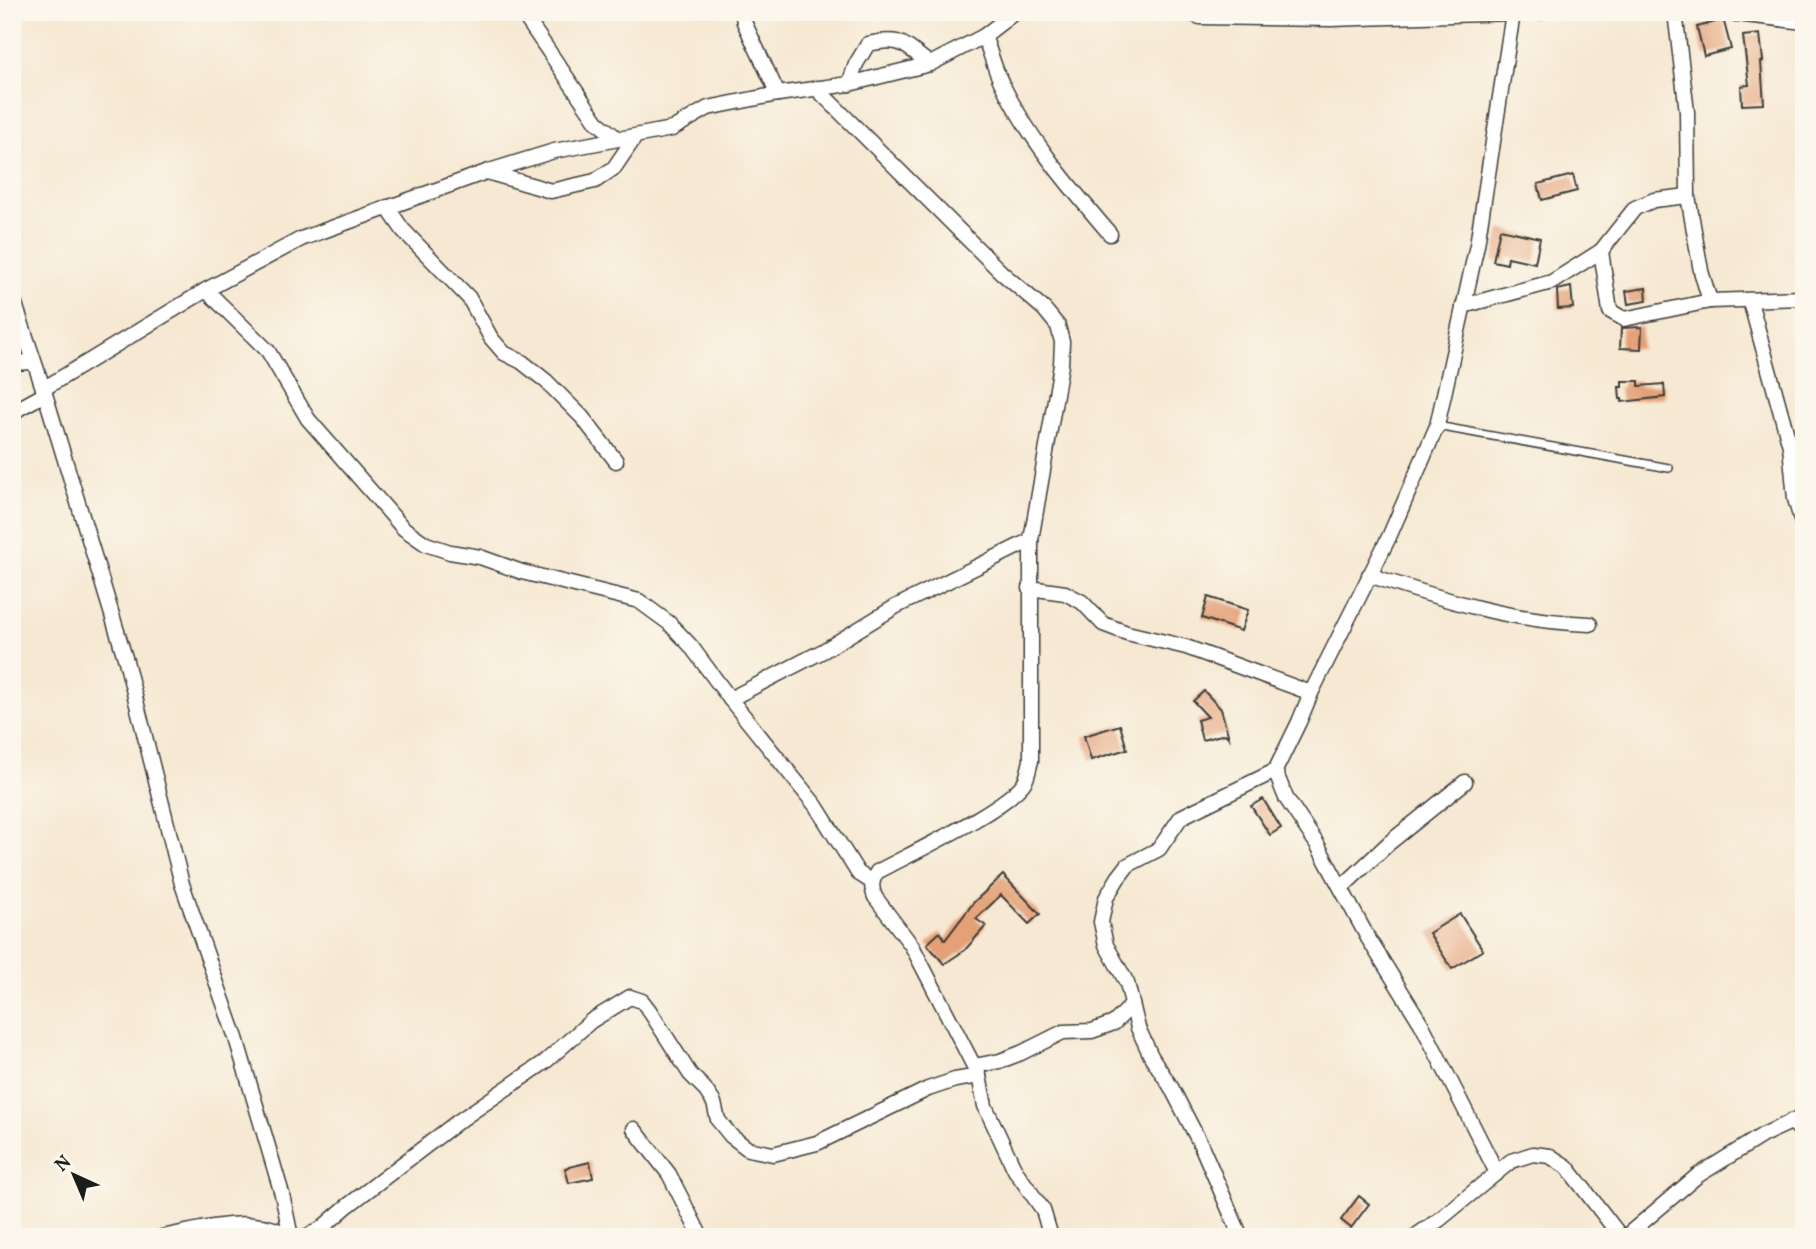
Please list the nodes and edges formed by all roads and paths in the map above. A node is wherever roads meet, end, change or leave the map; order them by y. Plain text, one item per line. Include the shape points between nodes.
1 (522, 12) edge
2 (743, 12) edge
3 (1188, 12) edge
4 (1541, 12) edge
5 (1675, 12) edge
6 (1721, 12) edge
7 (1513, 13) edge
8 (1747, 13) edge
9 (1008, 15) edge
10 (1804, 22) edge
11 (984, 36) junction
12 (930, 64) junction
13 (849, 84) junction
14 (816, 88) junction
15 (778, 94) junction
16 (635, 137) junction
17 (618, 139) junction
18 (486, 172) junction
19 (1688, 195) junction
20 (387, 206) junction
21 (1110, 234) dead end
22 (1601, 251) junction
23 (206, 290) junction
24 (12, 295) edge
25 (1804, 298) edge
26 (1750, 301) junction
27 (1710, 302) junction
28 (1463, 306) junction
29 (33, 362) junction
30 (12, 363) edge
31 (44, 391) junction
32 (12, 416) edge
33 (1437, 426) junction
34 (616, 461) dead end
35 (1669, 468) dead end
36 (1804, 530) edge
37 (1031, 540) junction
38 (1369, 575) junction
39 (1030, 588) junction
40 (1590, 624) dead end
41 (1311, 693) junction
42 (730, 699) junction
43 (1275, 771) junction
44 (1465, 782) dead end
45 (872, 880) junction
46 (1341, 888) junction
47 (1132, 1005) junction
48 (976, 1071) junction
49 (1797, 1119) edge
50 (634, 1129) dead end
51 (1804, 1135) edge
52 (1497, 1173) junction
53 (162, 1237) edge
54 (307, 1237) edge
55 (701, 1237) edge
56 (1051, 1237) edge
57 (1241, 1237) edge
58 (1414, 1237) edge
59 (1623, 1237) edge

1 - 17 street via 597,122
2 - 15 street
3 - 7 street via 1200,17 1331,19
4 - 7 street
5 - 19 street via 1687,112
6 - 8 street
7 - 28 street via 1477,245
8 - 10 street
9 - 11 street
11 - 12 street
11 - 21 street via 1000,80 1025,125
12 - 13 street
12 - 13 street via 889,39 868,44
13 - 14 street
14 - 15 street
14 - 37 street via 1058,326 1061,365
15 - 16 street via 708,108 672,128
16 - 17 street
16 - 18 street via 614,168 595,181 551,191
17 - 18 street via 554,151
18 - 20 street
19 - 22 street via 1635,208
19 - 27 street
20 - 23 street via 301,239
20 - 34 street via 403,230 469,298 504,353 522,362 564,399
22 - 27 street via 1610,312 1615,316 1624,319
22 - 28 street via 1552,282
23 - 31 street
23 - 42 street via 268,351 308,419 403,528 426,544 450,552 639,601 690,645
24 - 29 street
25 - 26 street
26 - 27 street
26 - 36 street via 1790,446 1794,499
28 - 33 street
29 - 30 street
29 - 31 street
31 - 32 street
31 - 53 street via 126,661 182,884 236,1038 291,1237 269,1226 233,1225
33 - 35 lane
33 - 38 street
37 - 39 street
37 - 42 street via 895,607
38 - 40 street via 1495,613
38 - 41 street
39 - 41 street via 1065,593 1082,602 1103,624 1127,633 1186,647
39 - 45 street via 1031,761 1026,780 991,809 877,872
41 - 43 street
42 - 45 street via 817,806 858,873
43 - 46 street via 1286,798
43 - 47 street via 1181,817 1159,849 1128,865 1118,878 1106,898 1101,922
44 - 46 street
45 - 48 street via 875,897 912,946
46 - 52 street via 1422,1025
47 - 48 street via 1114,1023 1092,1031 1063,1032
47 - 57 street via 1151,1056 1201,1145
48 - 54 street via 817,1143 773,1154 748,1149 718,1120 704,1088 649,1010 630,997 590,1021 545,1062 456,1123
48 - 56 street via 985,1106 1016,1170 1042,1210
49 - 51 street
49 - 59 street via 1697,1176
50 - 55 street via 670,1174
52 - 58 street
52 - 59 street via 1511,1161 1532,1154 1550,1156 1567,1167

